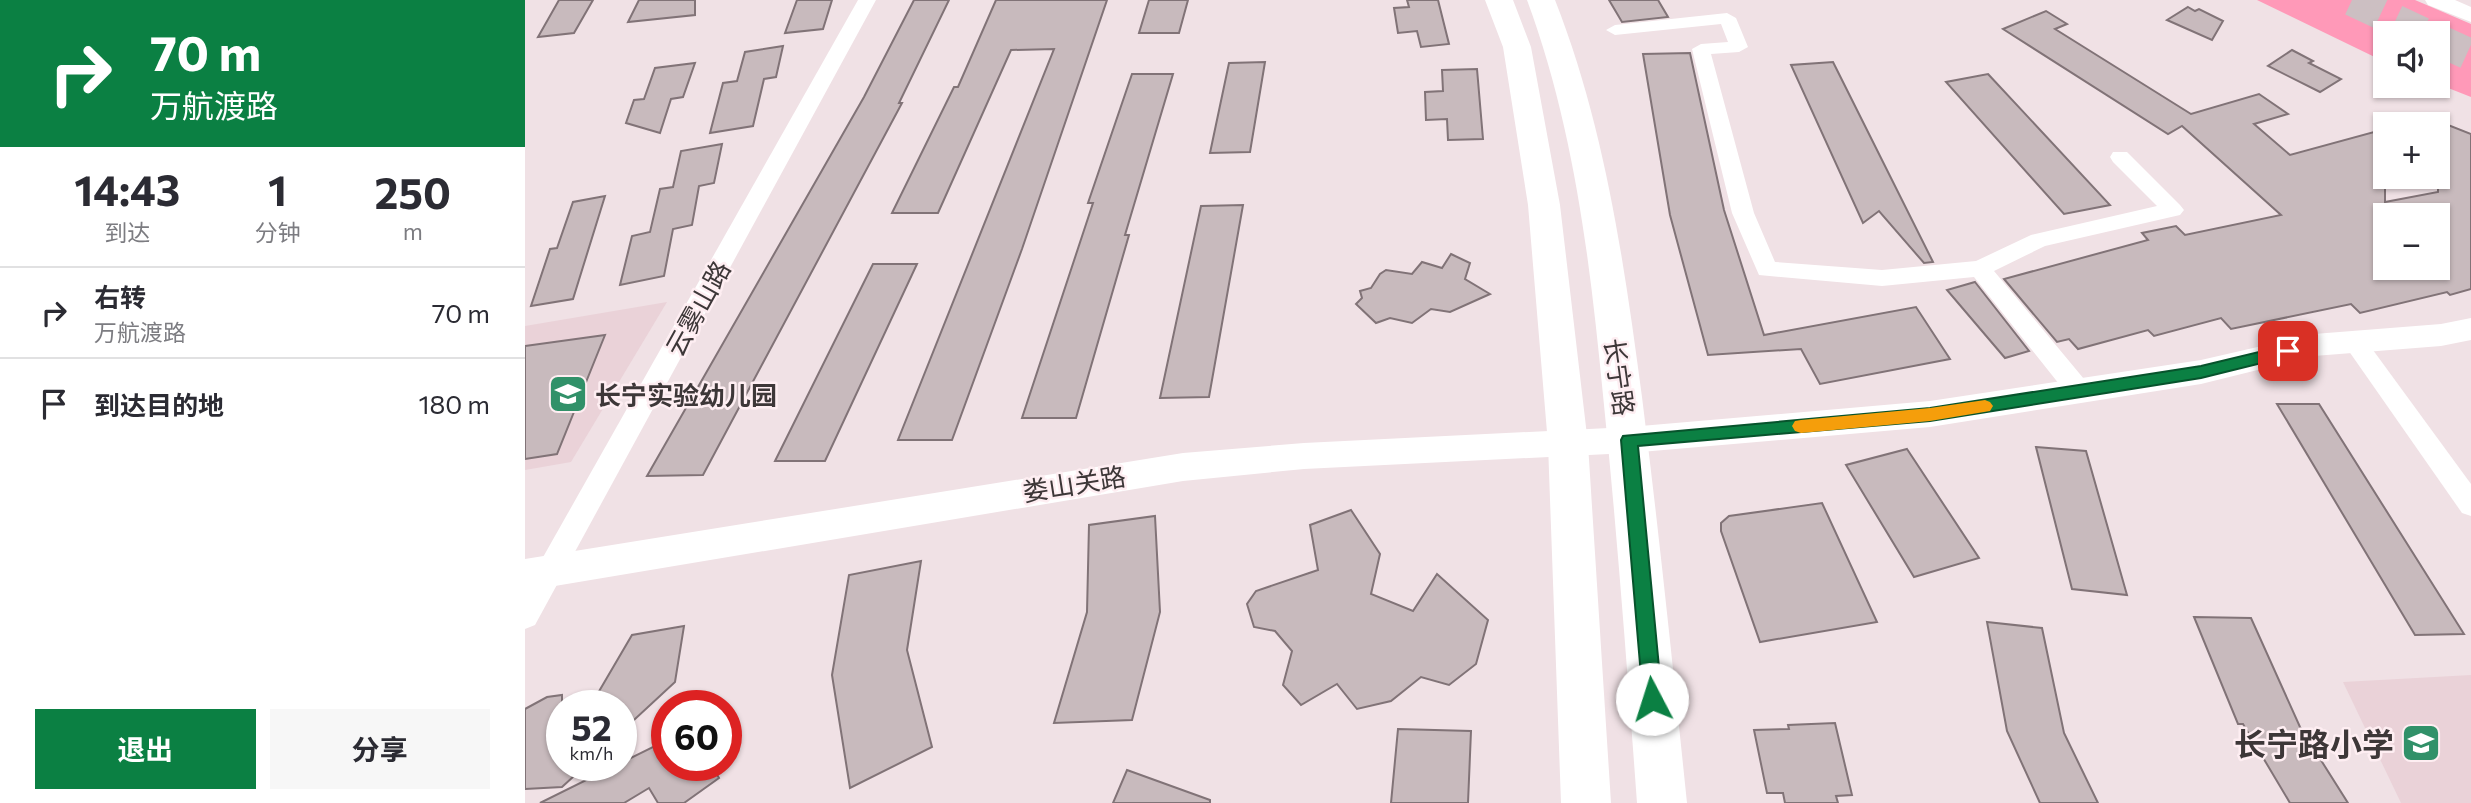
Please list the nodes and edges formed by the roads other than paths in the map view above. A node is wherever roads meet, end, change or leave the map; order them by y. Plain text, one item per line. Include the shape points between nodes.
1 (867, 0) edge
2 (1499, 0) edge
3 (1541, 0) edge
4 (2436, 0) edge
5 (2471, 15) edge
6 (1615, 30) dead end
7 (2120, 157) dead end
8 (1980, 269) junction
9 (2471, 329) edge
10 (2354, 341) junction
11 (2080, 392) junction
12 (1629, 440) junction
13 (1568, 444) junction
14 (2471, 505) edge
15 (537, 573) edge
16 (525, 616) edge
17 (1586, 803) edge
18 (1662, 803) edge

1 - 15 street, 云雾山路
2 - 13 main road via 1517,47 1544,205
3 - 12 main road, 长宁路 via 1559,43 1597,203
4 - 5 street
6 - 8 street via 1727,18 1739,47 1701,48 1743,213 1767,269 1882,278
7 - 8 street via 2173,210 2039,240
8 - 11 street
9 - 10 street, 娄山关路
10 - 11 street, 娄山关路
10 - 14 street
11 - 12 street, 娄山关路 via 1930,414
12 - 13 street, 娄山关路
12 - 18 main road, 长宁路
13 - 15 street, 娄山关路 via 1304,456 1183,467
13 - 17 main road
15 - 16 street, 云雾山路

